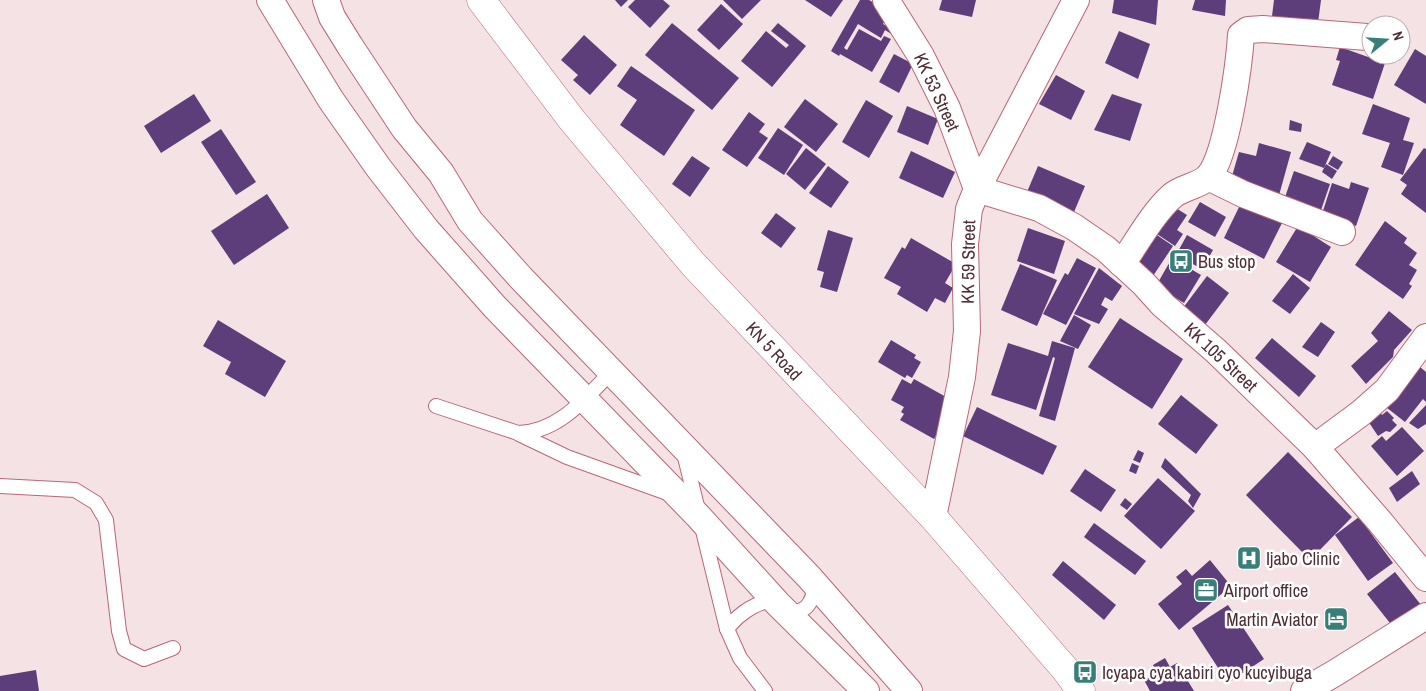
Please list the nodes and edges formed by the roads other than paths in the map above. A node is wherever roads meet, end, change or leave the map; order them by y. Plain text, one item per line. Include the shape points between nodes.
1 (270, 0) edge
2 (326, 0) edge
3 (481, 0) edge
4 (886, 0) edge
5 (1076, 0) edge
6 (1361, 37) edge
7 (1208, 177) junction
8 (977, 189) junction
9 (1342, 232) dead end
10 (1122, 264) junction
11 (1426, 337) edge
12 (611, 372) junction
13 (584, 399) junction
14 (436, 406) dead end
15 (518, 433) junction
16 (682, 445) junction
17 (1315, 447) junction
18 (0, 486) edge
19 (681, 498) junction
20 (933, 516) junction
21 (699, 517) junction
22 (809, 576) junction
23 (1426, 578) edge
24 (778, 604) junction
25 (1426, 616) edge
26 (727, 629) junction
27 (173, 648) dead end
28 (765, 691) edge
29 (866, 691) edge
30 (909, 691) edge
31 (1081, 691) edge
32 (1304, 691) edge

1 - 13 street via 330,100 426,229 495,307
2 - 12 street via 332,17 350,46 404,128 441,173 470,221
3 - 20 main road, KN 5 Road via 572,120 693,264
4 - 8 street, KK 53 Street via 922,56 947,108
5 - 8 street, KK 59 Street
6 - 7 street via 1263,29 1248,30 1241,35 1227,129 1216,165
7 - 9 street
7 - 10 street via 1173,195
8 - 10 street, KK 105 Street via 1039,208 1074,227
8 - 20 street, KK 59 Street via 969,209 965,244 967,331 962,378
10 - 17 street, KK 105 Street
11 - 17 street via 1387,390
12 - 13 lane
12 - 16 street
13 - 15 lane via 548,427 532,433
13 - 19 street
14 - 15 lane
15 - 19 lane via 567,457
16 - 21 lane
16 - 22 street
17 - 23 street, KK 105 Street
18 - 27 lane via 75,490 96,503 106,520 119,632 124,649 144,659
19 - 21 street
20 - 31 main road, KN 5 Road
21 - 24 street
21 - 26 lane
22 - 24 lane via 814,595 808,606 796,612
22 - 30 street
24 - 26 lane via 759,604 735,618
24 - 29 street
25 - 32 street
26 - 28 lane via 740,658

